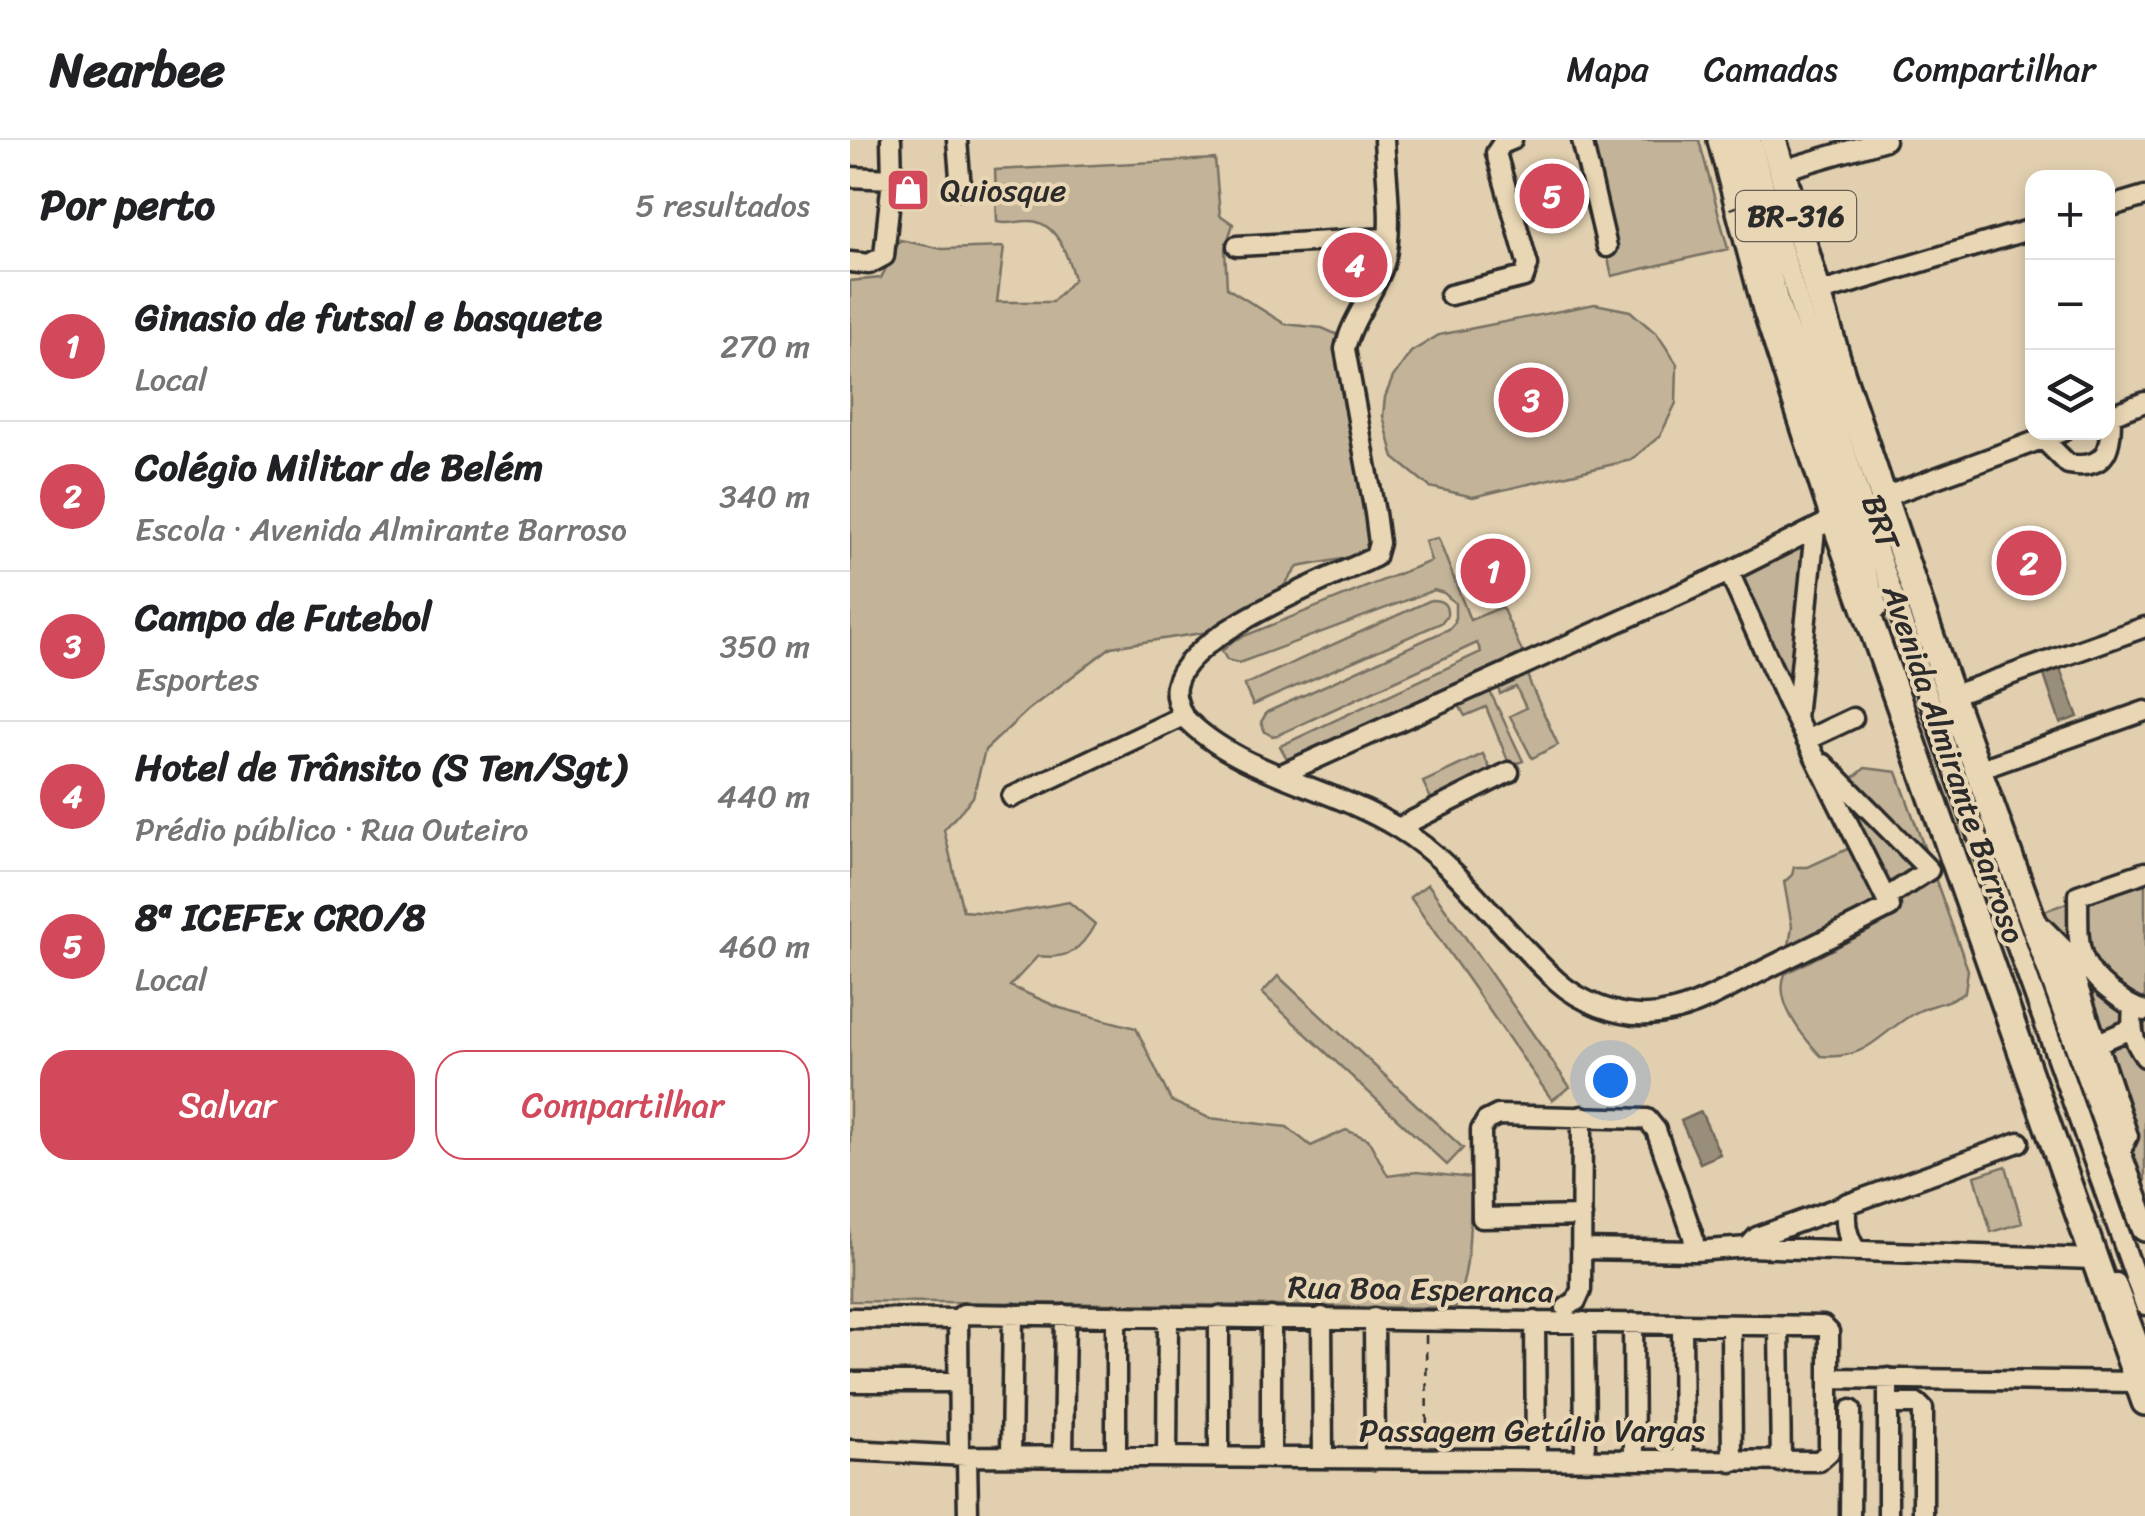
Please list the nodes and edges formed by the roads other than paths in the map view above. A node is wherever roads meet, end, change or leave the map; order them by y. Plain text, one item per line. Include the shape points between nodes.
1 (891, 140) edge
2 (957, 140) edge
3 (1384, 140) edge
4 (1512, 140) edge
5 (1582, 140) edge
6 (1721, 140) edge
7 (1734, 140) edge
8 (1751, 140) edge
9 (1773, 140) edge
10 (1885, 140) edge
11 (850, 177) edge
12 (1792, 179) junction
13 (892, 180) junction
14 (961, 190) dead end
15 (2145, 196) edge
16 (2115, 206) edge
17 (2025, 232) edge
18 (1387, 238) junction
19 (1238, 246) dead end
20 (1608, 247) dead end
21 (850, 262) edge
22 (1818, 293) junction
23 (1450, 295) dead end
24 (2145, 402) edge
25 (2115, 413) edge
26 (2041, 440) edge
27 (2054, 440) edge
28 (2111, 440) edge
29 (1884, 497) junction
30 (1825, 524) junction
31 (1729, 572) junction
32 (2145, 627) edge
33 (1952, 696) junction
34 (2145, 711) edge
35 (1183, 716) junction
36 (1853, 718) dead end
37 (1796, 720) junction
38 (1809, 746) junction
39 (1978, 770) junction
40 (1509, 772) dead end
41 (1282, 774) junction
42 (1012, 797) dead end
43 (1398, 828) junction
44 (2145, 872) edge
45 (1886, 898) junction
46 (2031, 917) junction
47 (2072, 945) junction
48 (2139, 1009) edge
49 (2131, 1029) junction
50 (2095, 1044) junction
51 (2145, 1057) edge
52 (1582, 1116) junction
53 (2018, 1142) dead end
54 (2120, 1154) junction
55 (1847, 1203) junction
56 (1582, 1216) junction
57 (2145, 1228) edge
58 (1748, 1247) junction
59 (1582, 1249) junction
60 (1695, 1251) junction
61 (1857, 1251) junction
62 (2093, 1259) junction
63 (2145, 1305) edge
64 (1566, 1308) dead end
65 (1013, 1314) junction
66 (1065, 1315) junction
67 (1116, 1315) junction
68 (961, 1316) junction
69 (1168, 1316) junction
70 (1219, 1316) junction
71 (1271, 1317) junction
72 (1322, 1317) junction
73 (850, 1318) edge
74 (1374, 1318) junction
75 (1536, 1320) junction
76 (1584, 1322) junction
77 (1633, 1323) junction
78 (1682, 1324) junction
79 (1730, 1325) junction
80 (1780, 1326) junction
81 (1829, 1378) junction
82 (1888, 1378) junction
83 (850, 1382) edge
84 (958, 1382) junction
85 (2142, 1382) edge
86 (1888, 1404) junction
87 (1850, 1410) dead end
88 (850, 1450) edge
89 (1887, 1455) junction
90 (1923, 1455) junction
91 (963, 1456) junction
92 (1012, 1456) junction
93 (1064, 1456) junction
94 (1116, 1456) junction
95 (1168, 1457) junction
96 (1220, 1457) junction
97 (1271, 1458) junction
98 (1324, 1458) junction
99 (1375, 1458) junction
100 (1536, 1459) junction
101 (1585, 1460) junction
102 (1634, 1460) junction
103 (1683, 1461) junction
104 (1732, 1462) junction
105 (1782, 1462) junction
106 (968, 1516) edge
107 (1850, 1516) edge
108 (1888, 1516) edge
109 (1923, 1516) edge

1 - 13 street
2 - 14 street
3 - 18 street
4 - 23 street via 1496,153 1528,265 1524,277
5 - 20 street
6 - 30 highway, Avenida Almirante Barroso
7 - 85 street, BRT via 1847,516 2087,1201
8 - 63 street via 1864,512
9 - 12 highway, Avenida Almirante Barroso / BR-316
10 - 12 street
11 - 13 street
12 - 22 highway, Avenida Almirante Barroso / BR-316
13 - 21 street via 884,256 869,264
15 - 16 street
17 - 22 street
18 - 19 street
18 - 35 street via 1384,263 1345,349 1379,543 1375,557 1218,635 1180,675 1175,688
22 - 29 highway, Avenida Almirante Barroso
24 - 25 street
26 - 29 street
27 - 28 street via 2068,464 2105,455
29 - 33 highway, Avenida Almirante Barroso
30 - 31 street
30 - 37 street
30 - 62 highway, Avenida Almirante Barroso
31 - 37 street
31 - 41 street
32 - 33 street
33 - 39 highway, Avenida Almirante Barroso
34 - 39 street
35 - 41 street via 1235,756
35 - 42 street
36 - 38 street
37 - 38 street
38 - 45 street
38 - 45 street via 1929,870
39 - 46 highway, Avenida Almirante Barroso
40 - 43 street
41 - 43 street
43 - 45 street via 1431,849 1558,983 1591,1002 1646,1016 1685,1010 1890,907
44 - 47 street via 2078,896
46 - 47 street
46 - 54 highway, Avenida Almirante Barroso
47 - 48 street via 2088,971
47 - 50 street
48 - 49 street
49 - 50 street
49 - 51 street
50 - 54 street via 2128,1136
52 - 56 street
52 - 56 street via 1498,1115 1481,1130 1482,1218
52 - 60 street via 1651,1122
53 - 55 street
54 - 57 highway, Avenida Almirante Barroso
55 - 58 street via 1757,1237
55 - 61 street via 1846,1227
56 - 59 street
58 - 60 street
58 - 61 street
59 - 60 street
59 - 64 street via 1579,1296
61 - 62 street
62 - 85 highway, Avenida Almirante Barroso
65 - 66 street, Rua Boa Esperanca
65 - 68 street, Rua Boa Esperanca
65 - 92 street
66 - 67 street, Rua Boa Esperanca
66 - 93 street
67 - 69 street, Rua Boa Esperanca
67 - 94 street
68 - 73 street, Rua Boa Esperanca
68 - 84 street
69 - 70 street, Rua Boa Esperanca
69 - 95 street
70 - 71 street, Rua Boa Esperanca
70 - 96 street
71 - 72 street, Rua Boa Esperanca
71 - 97 street
72 - 74 street, Rua Boa Esperanca
72 - 98 street
74 - 75 street, Rua Boa Esperanca
74 - 99 street
75 - 76 street, Rua Boa Esperanca
75 - 100 street
76 - 77 street, Rua Boa Esperanca
76 - 101 street
77 - 78 street, Rua Boa Esperanca
77 - 102 street
78 - 79 street, Rua Boa Esperanca
78 - 103 street
79 - 80 street, Rua Boa Esperanca
79 - 104 street
80 - 81 street, Rua Boa Esperanca via 1826,1328
80 - 105 street
81 - 82 street
81 - 105 street, Passagem Getúlio Vargas via 1829,1452 1819,1461
82 - 85 street
82 - 86 street
83 - 84 street
84 - 91 street
86 - 89 street
86 - 90 street via 1924,1409
87 - 107 street
88 - 91 street, Passagem Getúlio Vargas
89 - 90 street
89 - 108 street
90 - 109 street
91 - 92 street, Passagem Getúlio Vargas
91 - 106 street
92 - 93 street, Passagem Getúlio Vargas
93 - 94 street, Passagem Getúlio Vargas
94 - 95 street, Passagem Getúlio Vargas
95 - 96 street, Passagem Getúlio Vargas
96 - 97 street, Passagem Getúlio Vargas
97 - 98 street, Passagem Getúlio Vargas
98 - 99 street, Passagem Getúlio Vargas
99 - 100 street, Passagem Getúlio Vargas
100 - 101 street, Passagem Getúlio Vargas
101 - 102 street, Passagem Getúlio Vargas
102 - 103 street, Passagem Getúlio Vargas
103 - 104 street, Passagem Getúlio Vargas
104 - 105 street, Passagem Getúlio Vargas

